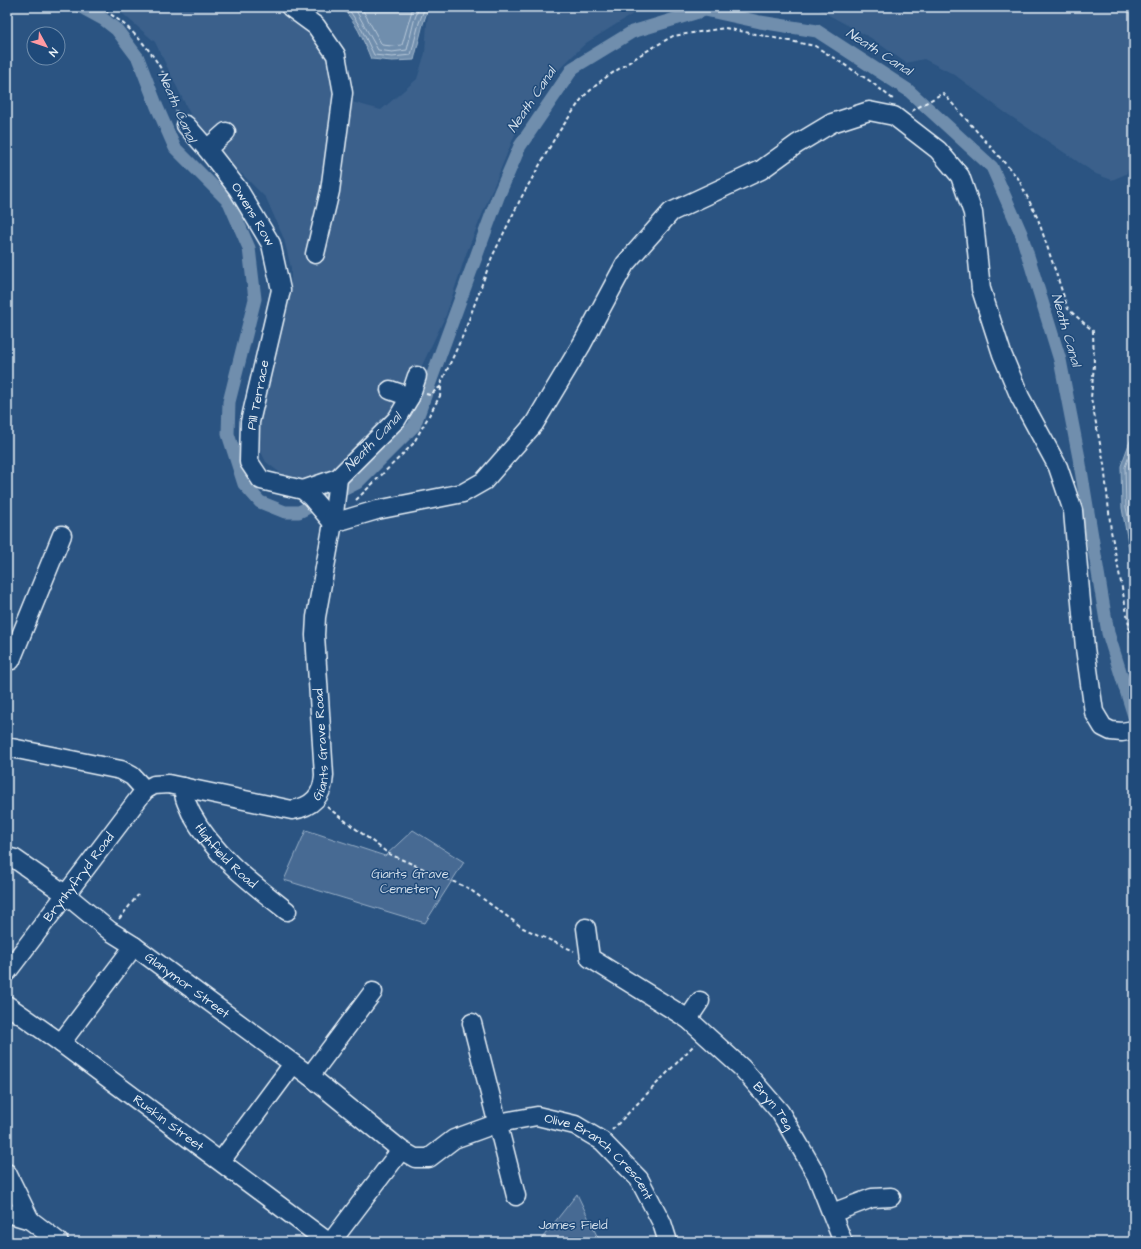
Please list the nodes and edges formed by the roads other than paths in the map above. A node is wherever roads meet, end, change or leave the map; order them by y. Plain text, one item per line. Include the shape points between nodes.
1 (290, 7) edge
2 (186, 125) road end
3 (226, 132) dead end
4 (207, 149) junction
5 (315, 254) dead end
6 (281, 290) joint
7 (417, 376) dead end
8 (390, 390) dead end
9 (410, 397) junction
10 (338, 480) junction
11 (326, 505) junction
12 (62, 535) dead end
13 (7, 660) edge
14 (1128, 731) edge
15 (7, 747) edge
16 (184, 787) junction
17 (149, 788) junction
18 (10, 862) edge
19 (64, 894) junction
20 (287, 911) dead end
21 (586, 928) dead end
22 (134, 946) junction
23 (7, 972) edge
24 (373, 992) dead end
25 (700, 1001) dead end
26 (7, 1005) edge
27 (688, 1020) junction
28 (472, 1023) dead end
29 (61, 1043) junction
30 (293, 1064) junction
31 (310, 1076) junction
32 (498, 1124) junction
33 (408, 1154) junction
34 (221, 1161) junction
35 (7, 1173) edge
36 (516, 1196) dead end
37 (891, 1197) dead end
38 (7, 1213) edge
39 (832, 1213) junction
40 (30, 1220) junction
41 (59, 1242) edge
42 (330, 1242) edge
43 (668, 1242) edge
44 (843, 1242) edge

1 - 5 street via 316,26 336,55 343,93 330,191
2 - 4 street, Owens Row
3 - 4 street
4 - 6 street, Owens Row via 238,188 271,244
6 - 11 street, Pill Terrace via 250,422 249,462 261,480
7 - 9 street
8 - 9 street
9 - 10 street via 397,419
10 - 11 street
10 - 11 street, Giants Grave Road
11 - 14 street via 378,510 463,493 484,481 534,424 582,344 625,264 671,212 761,170 832,123 869,111 894,116 938,150 960,176 973,213 981,289 1002,354 1020,397 1058,467 1073,511 1085,648 1094,712 1103,726 1111,731
11 - 16 street, Giants Grave Road via 315,641 324,786 317,798 303,808 292,810
12 - 13 street via 11,660
15 - 17 street via 121,770
16 - 17 street, Giants Grave Road via 168,784
16 - 20 street, Highfield Road via 183,796 212,846 227,862
17 - 19 street, Brynhyfryd Road
18 - 19 street, Glanymor Street
19 - 22 street, Glanymor Street via 110,931
19 - 23 street, Brynhyfryd Road
21 - 27 street, Bryn Teg via 590,958
22 - 29 street
22 - 30 street, Glanymor Street
24 - 31 street
25 - 27 street
26 - 29 street, Ruskin Street
27 - 39 street, Bryn Teg via 742,1068 780,1112 816,1174
28 - 32 street
29 - 34 street, Ruskin Street
30 - 31 street, Glanymor Street
30 - 34 street
31 - 33 street, Glanymor Street
32 - 33 street, Olive Branch Crescent via 454,1139 429,1158
32 - 36 street
32 - 43 street, Olive Branch Crescent via 537,1116 575,1125 602,1141 639,1179 662,1223
33 - 42 street
34 - 42 street, Ruskin Street
35 - 40 street
37 - 39 street via 872,1198
38 - 40 street
39 - 44 street, Bryn Teg
40 - 41 street

